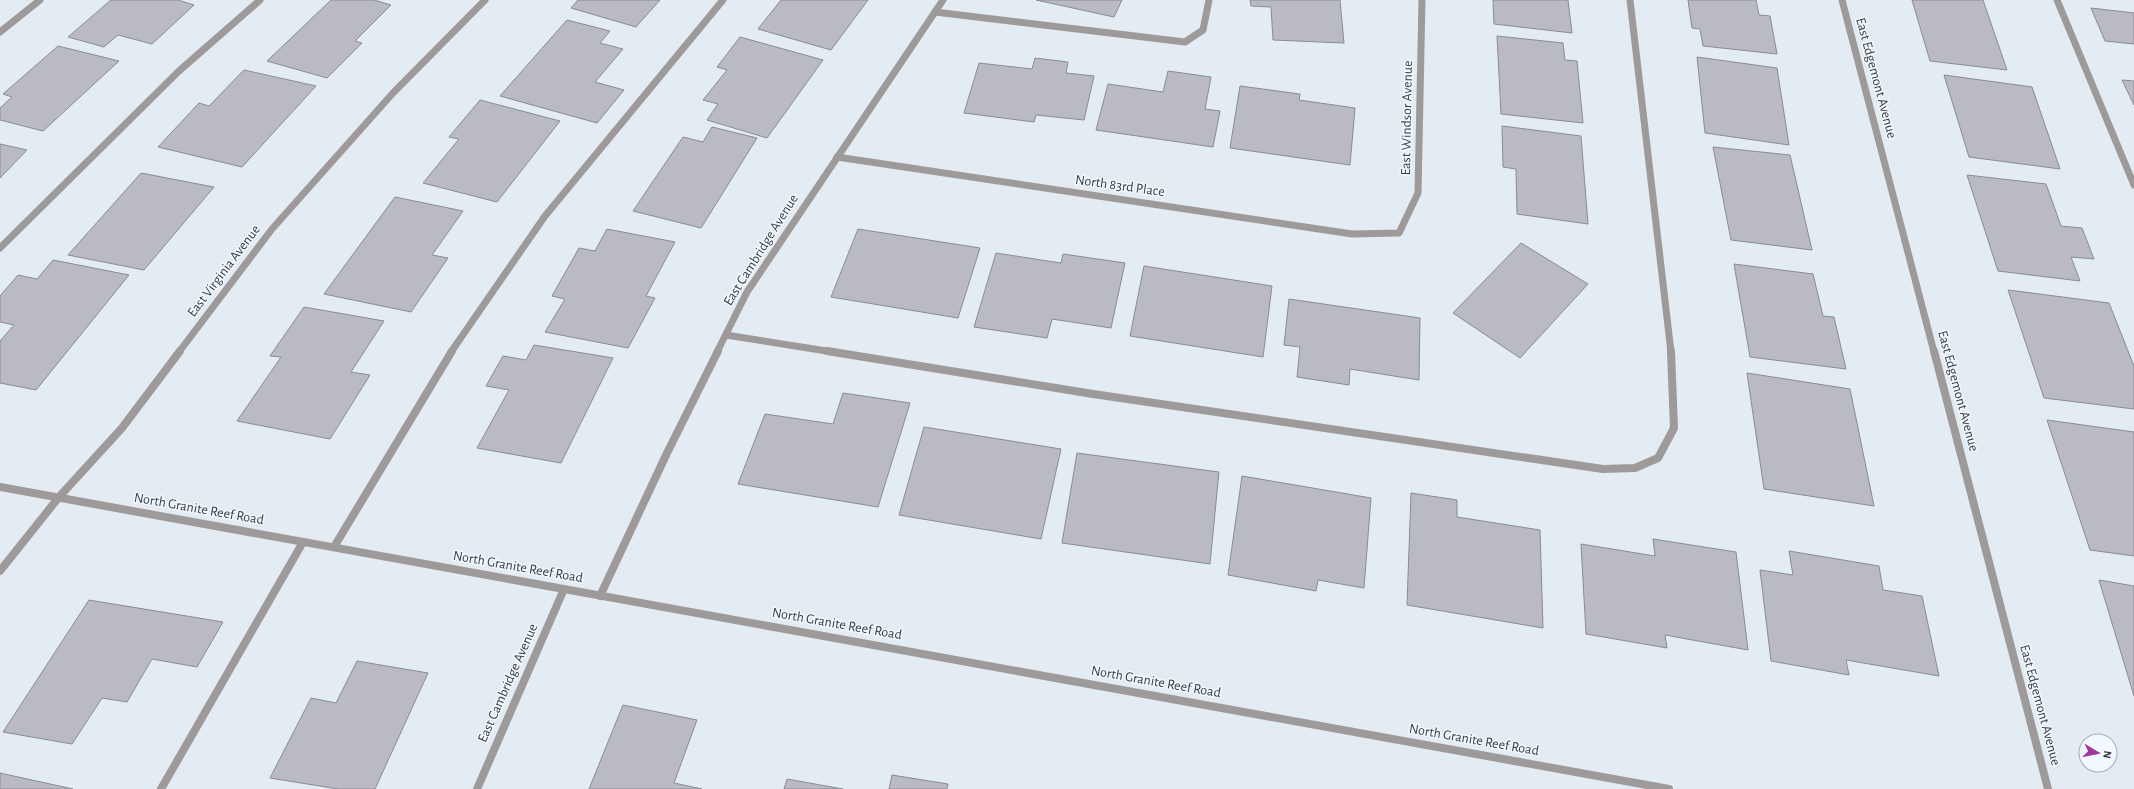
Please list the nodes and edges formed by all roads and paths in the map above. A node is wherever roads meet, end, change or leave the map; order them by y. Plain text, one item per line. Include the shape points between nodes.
1 (40, 0) edge
2 (260, 0) edge
3 (485, 0) edge
4 (723, 0) edge
5 (943, 0) edge
6 (1209, 0) edge
7 (1422, 0) edge
8 (1630, 0) edge
9 (1842, 0) edge
10 (2057, 0) edge
11 (935, 12) junction
12 (0, 32) edge
13 (837, 157) junction
14 (2134, 185) edge
15 (1399, 233) joint
16 (0, 248) edge
17 (726, 335) junction
18 (0, 487) edge
19 (59, 497) junction
20 (303, 542) junction
21 (334, 547) junction
22 (0, 571) edge
23 (564, 589) junction
24 (600, 596) junction
25 (161, 789) edge
26 (477, 789) edge
27 (1669, 789) edge
28 (2048, 789) edge

1 - 12 street
2 - 16 street via 179,71
3 - 19 street, East Virginia Avenue via 393,93 272,229 122,428
4 - 21 street via 545,216 460,336
5 - 11 street, East Cambridge Avenue
6 - 11 street via 1203,30 1185,42
7 - 15 street, East Windsor Avenue via 1418,193
8 - 17 street via 1673,368 1674,428 1658,458 1635,468 1595,468 1092,394
9 - 28 street, East Edgemont Avenue
10 - 14 street
11 - 13 street, East Cambridge Avenue
13 - 15 street, North 83rd Place via 1352,234
13 - 17 street, East Cambridge Avenue via 748,292
17 - 24 street, East Cambridge Avenue
18 - 19 street, North Granite Reef Road
19 - 20 street, North Granite Reef Road
19 - 22 street, East Virginia Avenue
20 - 21 street, North Granite Reef Road
20 - 25 street
21 - 23 street, North Granite Reef Road
23 - 24 street, North Granite Reef Road
23 - 26 street, East Cambridge Avenue
24 - 27 street, North Granite Reef Road

